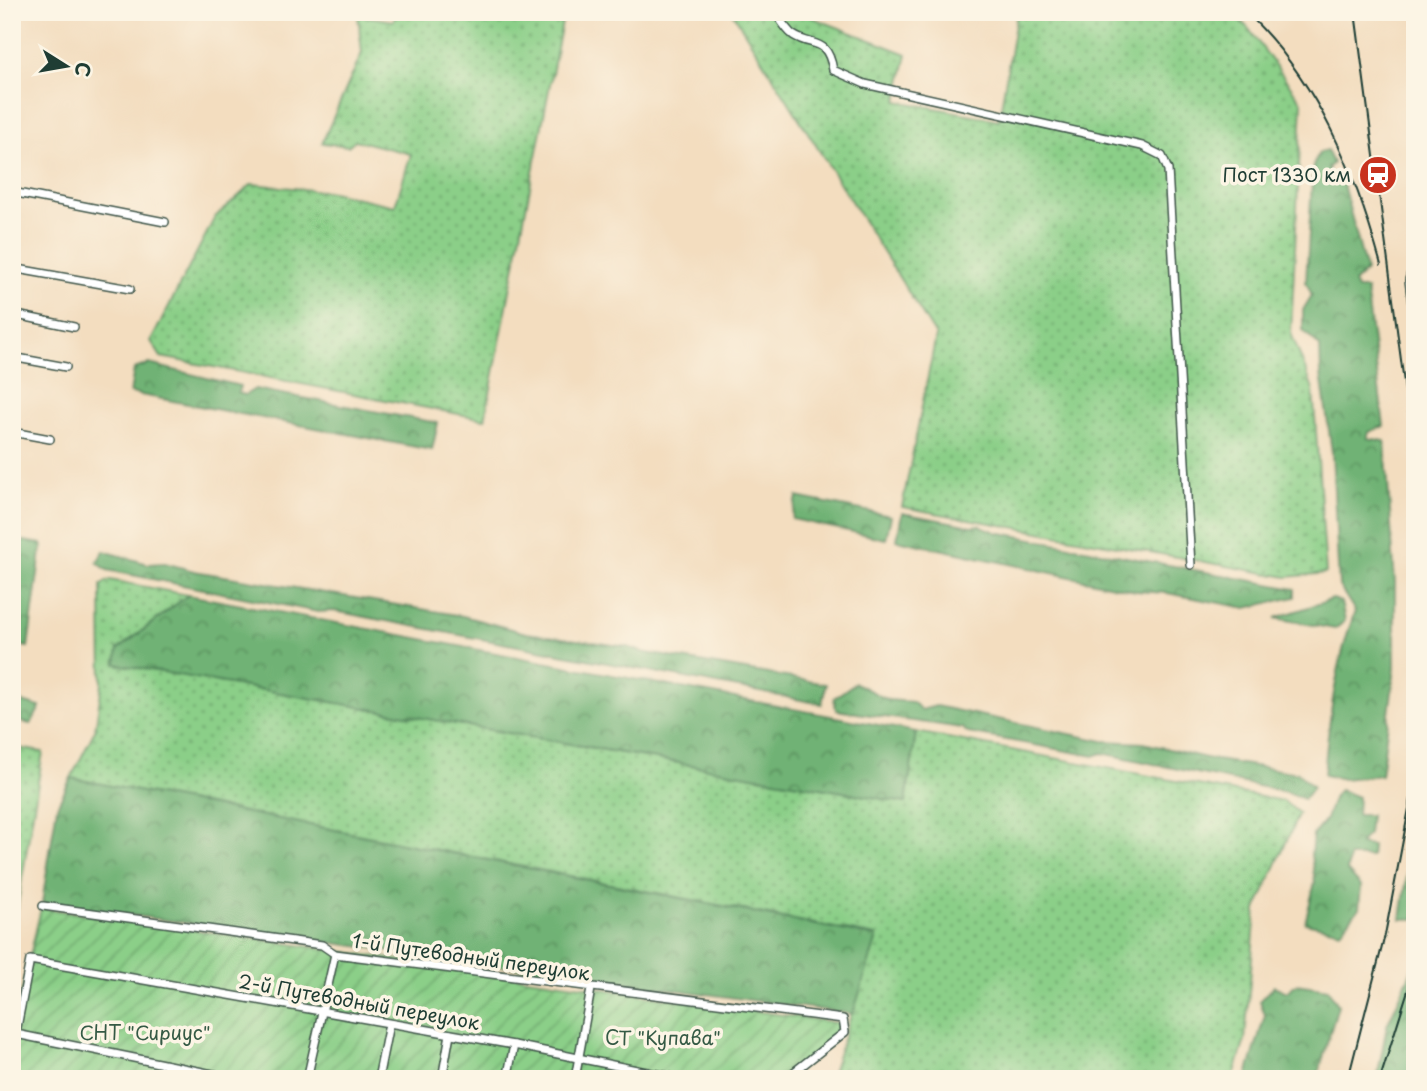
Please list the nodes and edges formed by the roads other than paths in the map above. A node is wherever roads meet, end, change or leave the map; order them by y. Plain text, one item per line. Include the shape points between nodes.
1 (775, 12) edge
2 (12, 192) edge
3 (165, 222) dead end
4 (1415, 258) edge
5 (12, 268) edge
6 (130, 289) dead end
7 (12, 314) edge
8 (74, 327) dead end
9 (1415, 327) edge
10 (12, 357) edge
11 (66, 367) dead end
12 (12, 432) edge
13 (50, 439) dead end
14 (1191, 565) dead end
15 (43, 906) dead end
16 (335, 954) junction
17 (591, 989) junction
18 (322, 1013) junction
19 (389, 1024) junction
20 (16, 1034) junction
21 (450, 1034) junction
22 (514, 1045) junction
23 (12, 1053) edge
24 (578, 1059) junction
25 (652, 1077) edge
26 (237, 1079) edge
27 (307, 1079) edge
28 (379, 1079) edge
29 (442, 1079) edge
30 (507, 1079) edge
31 (575, 1079) edge
32 (681, 1079) edge
33 (785, 1079) edge

1 - 14 street via 794,35 817,42 831,57 833,70 866,84 1142,146 1162,156 1168,170
2 - 3 street
4 - 9 street via 1409,280
5 - 6 street
7 - 8 street
10 - 11 street
12 - 13 street
15 - 16 street, 1-й Путеводный переулок via 321,946
16 - 17 street, 1-й Путеводный переулок
16 - 18 street
17 - 24 street
17 - 33 street, 1-й Путеводный переулок via 839,1017 846,1023 845,1032
18 - 19 street, 2-й Путеводный переулок
18 - 20 street, 2-й Путеводный переулок via 30,960
18 - 27 street
19 - 21 street, 2-й Путеводный переулок
19 - 28 street
20 - 23 street
20 - 26 street
21 - 22 street, 2-й Путеводный переулок
21 - 29 street
22 - 24 street, 2-й Путеводный переулок
22 - 30 street
24 - 25 street, 2-й Путеводный переулок
24 - 31 street
25 - 32 street, 2-й Путеводный переулок

